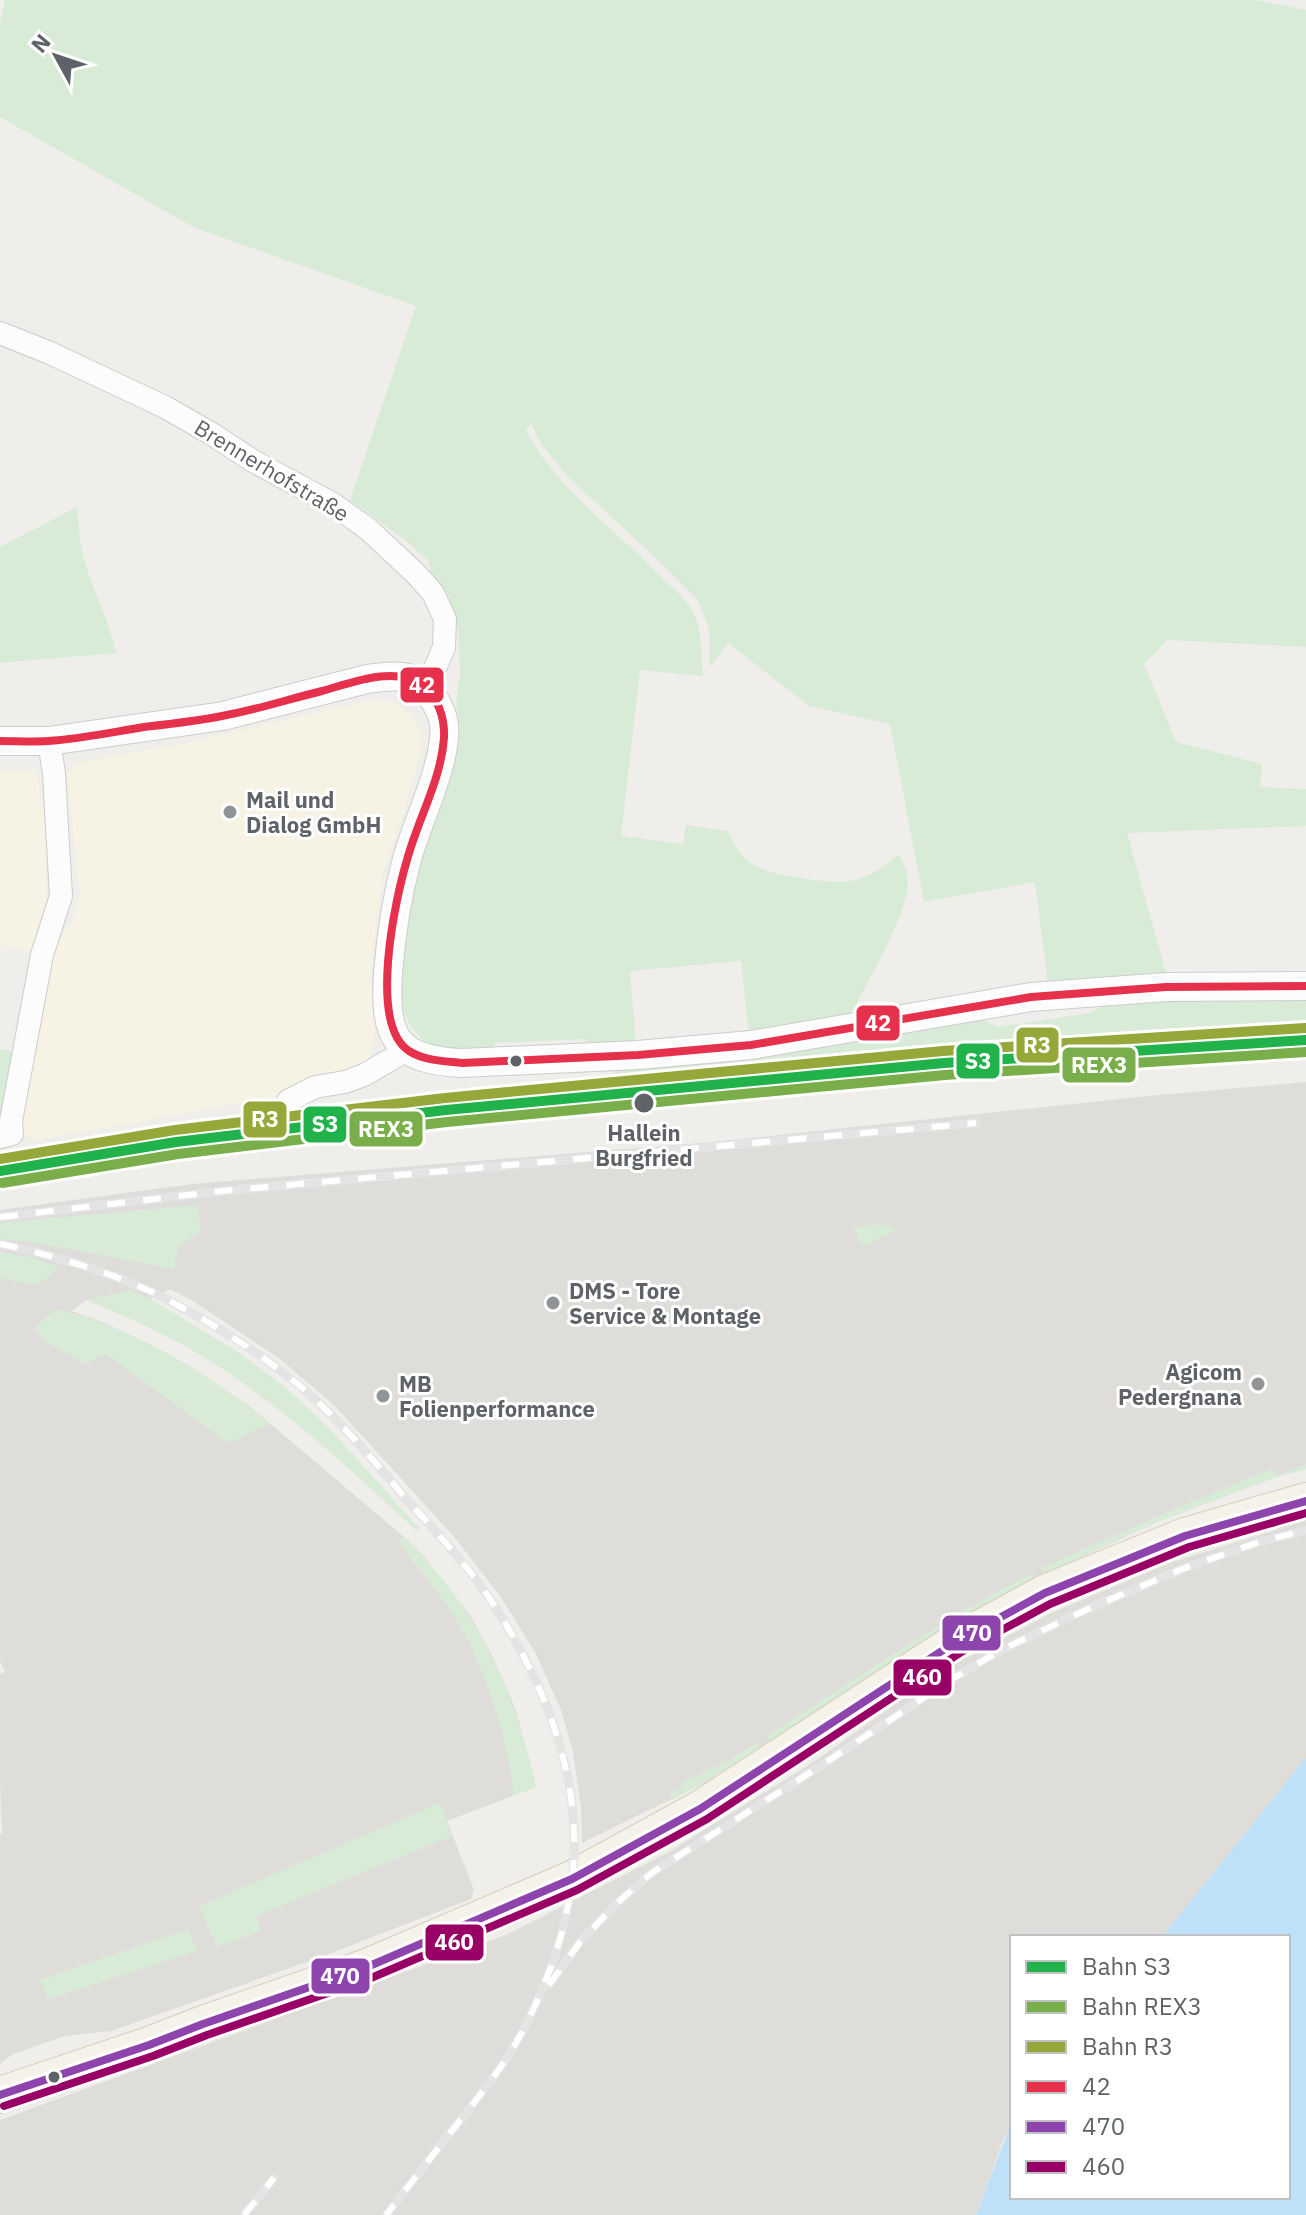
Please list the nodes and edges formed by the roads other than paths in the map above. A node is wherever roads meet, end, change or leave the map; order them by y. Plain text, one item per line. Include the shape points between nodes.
1 (0, 333) edge
2 (427, 688) junction
3 (0, 741) edge
4 (49, 741) junction
5 (1306, 986) edge
6 (407, 1050) junction
7 (288, 1101) dead end
8 (0, 1137) edge
9 (1306, 1501) edge
10 (0, 2095) edge

1 - 2 street, Brennerhofstraße via 165,407 368,529 433,593 445,619 444,647
2 - 4 street via 405,676 367,679 223,716
2 - 6 street via 444,721 444,740 407,856 387,996 388,1020
3 - 4 street
4 - 8 street via 61,896 42,955 12,1134
5 - 6 street via 1166,987 1031,997 751,1045 638,1055 462,1063 428,1060
6 - 7 street via 364,1075 315,1087
9 - 10 main road via 1185,1536 1045,1593 957,1641 700,1809 559,1885 367,1967

